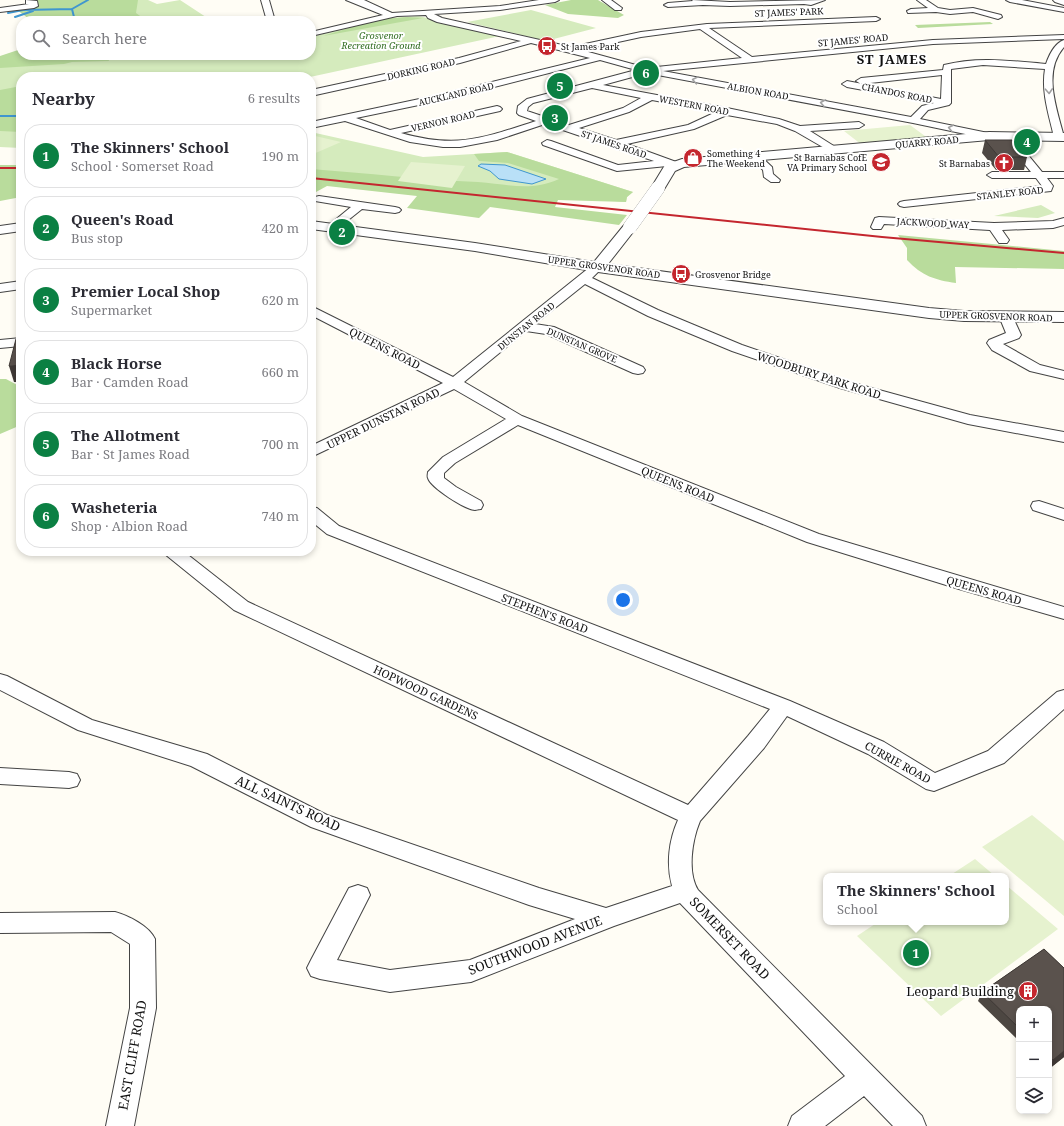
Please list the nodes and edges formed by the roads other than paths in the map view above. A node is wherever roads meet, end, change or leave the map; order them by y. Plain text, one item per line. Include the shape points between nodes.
1 (265, 0) edge
2 (350, 0) edge
3 (463, 0) edge
4 (555, 0) edge
5 (606, 0) edge
6 (821, 0) edge
7 (921, 0) edge
8 (1010, 0) edge
9 (1058, 0) edge
10 (362, 1) edge
11 (698, 1) edge
12 (799, 1) edge
13 (29, 2) dead end
14 (1064, 2) edge
15 (668, 5) dead end
16 (618, 8) dead end
17 (0, 10) edge
18 (936, 10) junction
19 (1064, 10) edge
20 (460, 11) junction
21 (911, 11) dead end
22 (429, 12) junction
23 (390, 15) junction
24 (270, 16) edge
25 (998, 17) dead end
26 (876, 19) dead end
27 (703, 28) junction
28 (316, 31) edge
29 (1064, 37) edge
30 (530, 40) junction
31 (1064, 42) edge
32 (569, 49) junction
33 (600, 58) junction
34 (749, 59) junction
35 (1049, 67) junction
36 (645, 70) junction
37 (551, 71) junction
38 (946, 72) junction
39 (564, 76) dead end
40 (577, 80) dead end
41 (589, 85) junction
42 (316, 92) edge
43 (443, 97) junction
44 (650, 97) junction
45 (462, 102) dead end
46 (946, 103) junction
47 (476, 104) dead end
48 (497, 108) junction
49 (726, 111) junction
50 (515, 112) junction
51 (345, 118) junction
52 (913, 120) junction
53 (544, 121) junction
54 (316, 124) edge
55 (858, 125) dead end
56 (569, 128) junction
57 (799, 130) junction
58 (390, 133) junction
59 (989, 136) junction
60 (1007, 136) junction
61 (1062, 137) edge
62 (547, 143) dead end
63 (615, 143) junction
64 (834, 150) junction
65 (754, 156) junction
66 (672, 164) junction
67 (992, 175) dead end
68 (1039, 175) junction
69 (1064, 175) edge
70 (754, 176) dead end
71 (324, 202) dead end
72 (904, 204) dead end
73 (360, 205) junction
74 (395, 210) dead end
75 (1064, 222) edge
76 (316, 225) edge
77 (333, 227) junction
78 (877, 227) dead end
79 (994, 227) junction
80 (16, 228) edge
81 (0, 230) edge
82 (1003, 240) dead end
83 (598, 267) junction
84 (585, 279) junction
85 (16, 286) edge
86 (0, 288) edge
87 (316, 313) edge
88 (1006, 316) junction
89 (1064, 317) edge
90 (525, 327) junction
91 (16, 342) edge
92 (0, 344) edge
93 (638, 370) dead end
94 (1064, 375) edge
95 (454, 384) junction
96 (518, 419) junction
97 (1064, 437) edge
98 (316, 450) edge
99 (475, 505) dead end
100 (1039, 506) dead end
101 (1064, 515) edge
102 (316, 516) edge
103 (178, 556) edge
104 (1064, 614) edge
105 (0, 681) edge
106 (1063, 700) edge
107 (783, 706) junction
108 (0, 776) edge
109 (69, 780) dead end
110 (691, 816) junction
111 (686, 892) junction
112 (358, 895) dead end
113 (606, 918) junction
114 (0, 923) edge
115 (865, 1078) junction
116 (120, 1126) edge
117 (802, 1126) edge
118 (912, 1126) edge

1 - 24 street
2 - 10 street
3 - 20 street
4 - 20 street
5 - 16 street
6 - 12 street
7 - 18 street
8 - 19 street
9 - 14 street
10 - 23 street
11 - 12 street via 735,4
11 - 15 street
13 - 17 street via 34,3 34,6
18 - 21 street
18 - 25 street via 973,10
20 - 22 street
22 - 23 street
22 - 30 street, ALBION ROAD via 431,16 440,20
23 - 28 street
26 - 27 street, ST JAMES' PARK via 738,24
27 - 32 street, ST JAMES' PARK via 651,33
27 - 34 street
29 - 34 street, ST JAMES' ROAD via 933,42
30 - 32 street, ALBION ROAD
30 - 42 street, DORKING ROAD via 460,60
31 - 35 street via 1055,52
32 - 33 street, ALBION ROAD
33 - 36 street, ALBION ROAD
33 - 37 street, AUCKLAND ROAD
34 - 36 street, ST JAMES' ROAD
35 - 38 street via 968,63 947,67
35 -> 61 street via 1049,95
36 - 41 street
52 -> 36 street, ALBION ROAD
37 - 39 street
37 - 43 street, AUCKLAND ROAD
38 - 46 street
38 - 46 street, CHANDOS ROAD via 847,84
40 - 41 street, WESTERN ROAD
41 - 44 street, WESTERN ROAD
41 - 50 street via 530,101
43 - 45 street
43 - 51 street, AUCKLAND ROAD
44 - 49 street, WESTERN ROAD
44 - 56 street via 626,110
46 - 52 street via 925,108
47 - 48 street, ST JAMES ROAD
48 - 50 street, ST JAMES ROAD
48 - 58 street, VERNON ROAD
49 - 57 street, WESTERN ROAD via 779,122
49 - 63 street via 691,127
50 - 53 street, ST JAMES ROAD
51 - 54 street, AUCKLAND ROAD
51 - 58 street
59 -> 52 street, ALBION ROAD
53 - 56 street, ST JAMES ROAD
53 - 58 street via 466,144 426,143
55 - 57 street via 840,123
56 - 63 street, ST JAMES ROAD
57 - 64 street, WESTERN ROAD
59 - 60 street, QUARRY ROAD
59 - 64 street, QUARRY ROAD
60 - 61 street, QUARRY ROAD
60 - 68 street, STANLEY ROAD
62 - 66 street via 617,168
63 - 66 street, ST JAMES ROAD
64 - 65 street, QUARRY ROAD
65 - 66 street, QUARRY ROAD
65 - 70 street via 768,170 771,178
66 - 83 street, bridge via 630,228
67 - 68 street
68 - 69 street
68 - 72 street, STANLEY ROAD via 1048,189
71 - 73 street
73 - 74 street
73 - 77 street
75 - 79 street, JACKWOOD WAY
76 - 77 street, UPPER GROSVENOR ROAD
77 - 83 street, UPPER GROSVENOR ROAD
78 - 79 street, JACKWOOD WAY via 879,220
79 - 82 street
80 - 81 street
83 - 84 street, DUNSTAN ROAD
83 - 88 street, UPPER GROSVENOR ROAD via 929,314
84 - 90 street, DUNSTAN ROAD
84 - 97 street, WOODBURY PARK ROAD via 653,313 737,348 845,385 968,419
85 - 86 street
87 - 95 street, QUEENS ROAD
88 - 89 street, UPPER GROSVENOR ROAD
88 - 94 street via 1014,335 994,343 997,347 1035,368
90 - 93 street, DUNSTAN GROVE via 550,330
90 - 95 street, DUNSTAN ROAD
91 - 92 street
95 - 96 street, QUEENS ROAD
95 - 98 street, UPPER DUNSTAN ROAD
96 - 99 street via 449,460 436,472 436,479 450,491
96 - 104 street, QUEENS ROAD via 813,538
100 - 101 street
102 - 107 street, STEPHEN'S ROAD via 333,530
103 - 110 street, HOPWOOD GARDENS via 241,606
105 - 113 street, ALL SAINTS ROAD via 85,726 199,760 319,820 538,898
106 - 107 street, CURRIE ROAD via 996,757 934,783 876,748
107 - 110 street, SOMERSET ROAD via 756,742
108 - 109 street
110 - 111 street, SOMERSET ROAD via 685,828 680,870
111 - 113 street, SOUTHWOOD AVENUE
111 - 115 street, SOMERSET ROAD
112 - 113 street, SOUTHWOOD AVENUE via 320,968 390,981 470,971
114 - 116 street, EAST CLIFF ROAD via 115,922 143,939 143,1008
115 - 117 street
115 - 118 street, SOMERSET ROAD

